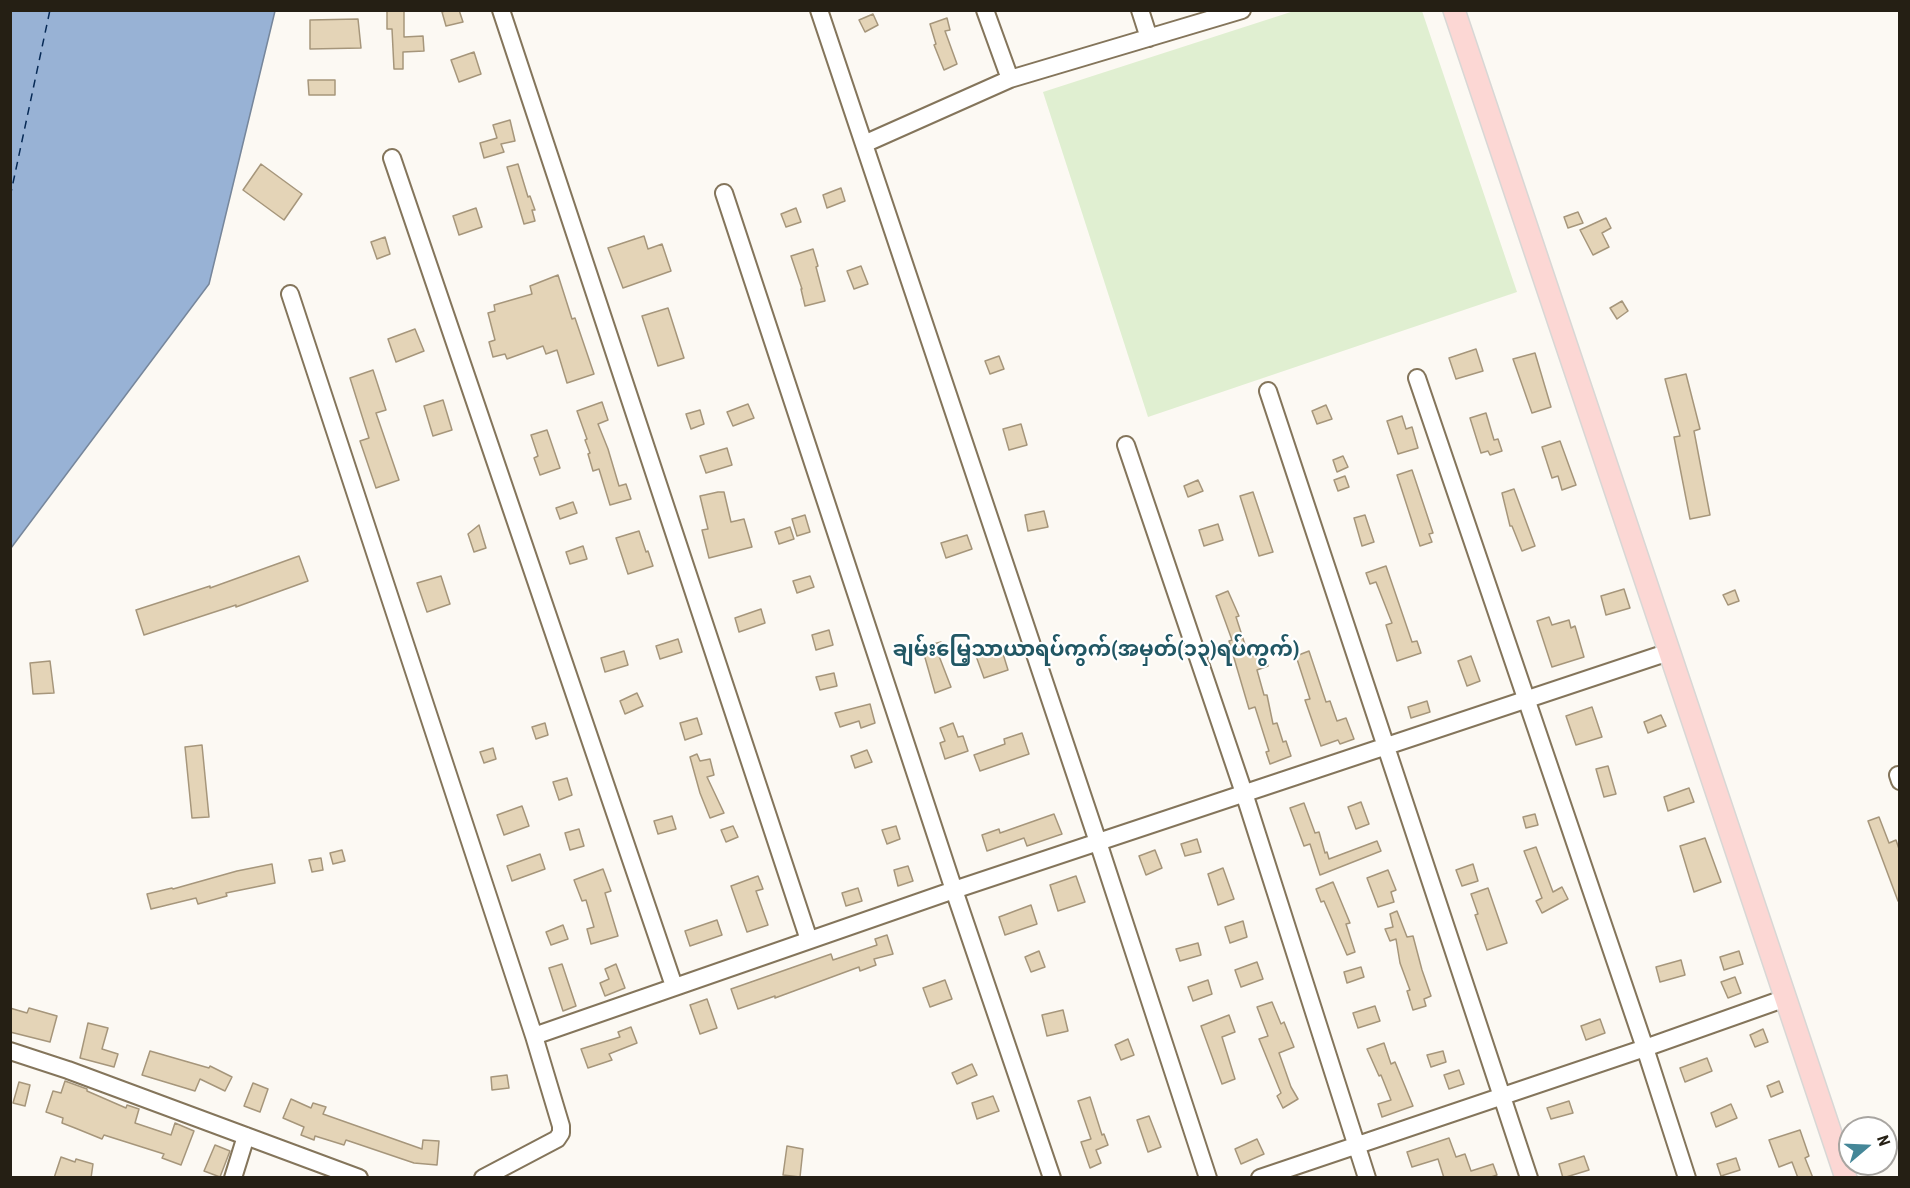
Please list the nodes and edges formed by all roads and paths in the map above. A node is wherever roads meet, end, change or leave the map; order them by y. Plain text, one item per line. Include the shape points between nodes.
1 (501, 10) edge
2 (819, 10) edge
3 (985, 10) edge
4 (1140, 10) edge
5 (1242, 10) edge
6 (1454, 10) edge
7 (1149, 38) junction
8 (1010, 79) junction
9 (864, 144) junction
10 (392, 158) dead end
11 (724, 193) dead end
12 (290, 294) dead end
13 (1417, 378) dead end
14 (1268, 391) dead end
15 (1126, 445) dead end
16 (1670, 652) junction
17 (1525, 700) junction
18 (1385, 747) junction
19 (1244, 793) junction
20 (1098, 842) junction
21 (954, 890) junction
22 (809, 940) junction
23 (674, 986) junction
24 (1786, 998) junction
25 (534, 1036) junction
26 (1645, 1048) junction
27 (10, 1051) edge
28 (1501, 1097) junction
29 (246, 1136) junction
30 (1356, 1144) junction
31 (516, 1169) edge
32 (233, 1178) edge
33 (360, 1178) edge
34 (483, 1178) edge
35 (1052, 1178) edge
36 (1208, 1178) edge
37 (1260, 1178) edge
38 (1367, 1178) edge
39 (1529, 1178) edge
40 (1687, 1178) edge
41 (1846, 1178) edge

1 - 22 street
2 - 9 street
3 - 8 street
4 - 7 street
5 - 7 street
6 - 16 main road
7 - 8 street
8 - 9 street
9 - 20 street
10 - 23 street
11 - 21 street
12 - 25 street
13 - 17 street
14 - 18 street
15 - 19 street
16 - 17 street
16 - 24 main road
17 - 18 street
17 - 26 street
18 - 19 street
18 - 28 street
19 - 20 street
19 - 30 street
20 - 21 street
20 - 36 street
21 - 22 street
21 - 35 street
22 - 23 street
23 - 25 street
24 - 26 street
24 - 41 main road
25 - 31 street via 561,1133
26 - 28 street
26 - 40 street
27 - 29 street
28 - 30 street
28 - 39 street
29 - 32 street
29 - 33 street
30 - 37 street
30 - 38 street
31 - 34 street

